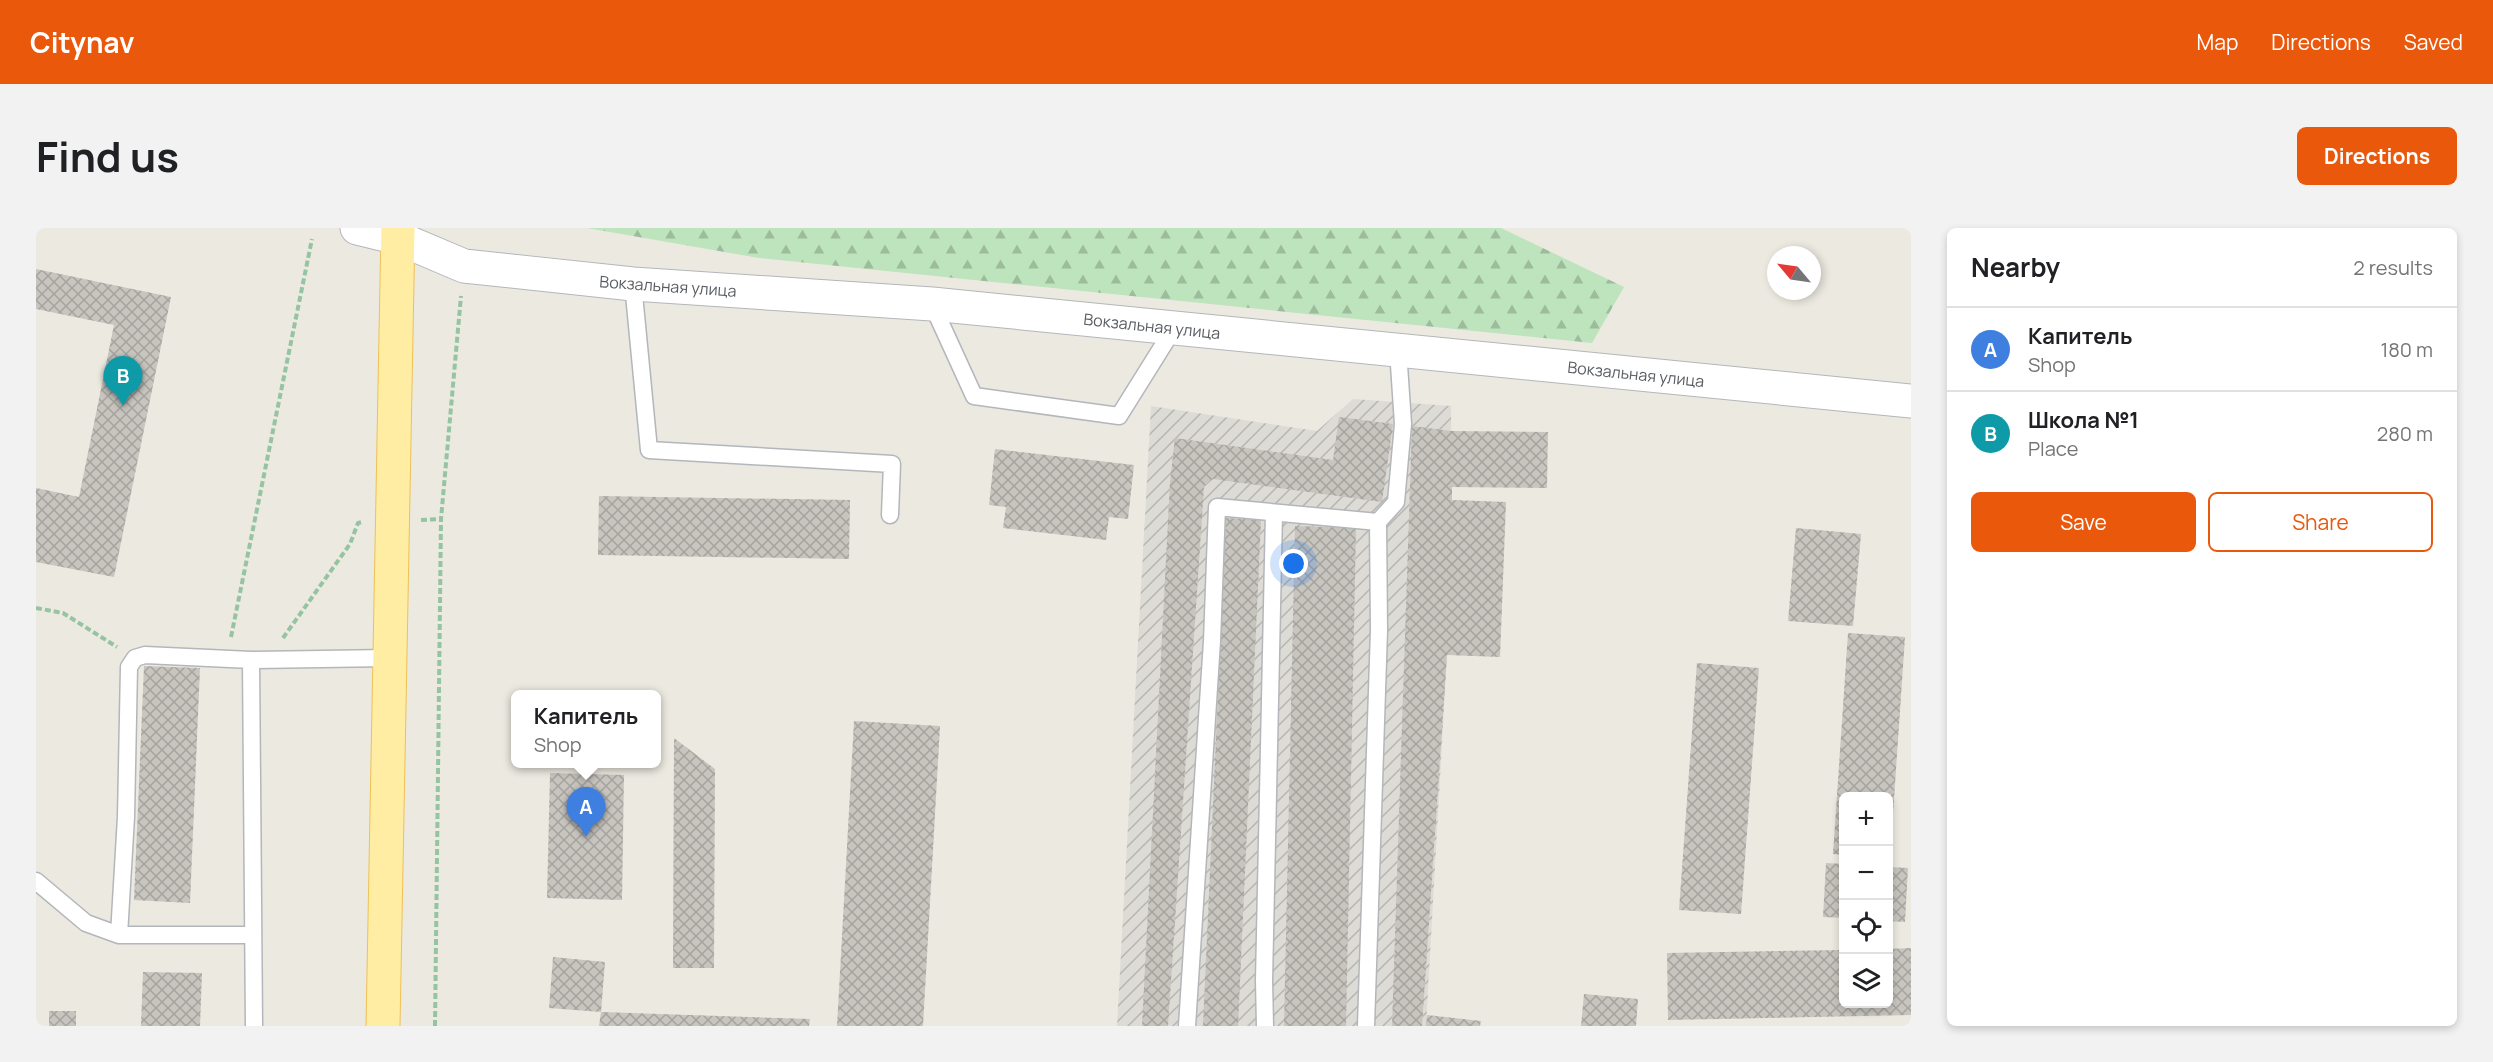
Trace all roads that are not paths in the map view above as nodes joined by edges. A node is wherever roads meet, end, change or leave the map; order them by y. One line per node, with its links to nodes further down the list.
1 (357, 228): 2 (street, Вокзальная улица)
2 (398, 233): 3 (street, Вокзальная улица); 11 (main road)
3 (633, 284): 4 (street, Вокзальная улица); 9 (lane)
4 (932, 304): 5 (street, Вокзальная улица); 5 (lane)
5 (1174, 328): 6 (street, Вокзальная улица)
6 (1398, 350): 7 (street, Вокзальная улица); 10 (lane)
7 (1911, 401)
8 (1274, 513): 10 (lane); 18 (lane); 19 (lane)
9 (890, 515)
10 (1378, 522): 20 (lane)
11 (389, 658): 12 (lane); 17 (main road)
12 (259, 660): 14 (lane); 15 (lane)
13 (36, 881): 14 (lane)
14 (119, 935): 15 (lane)
15 (253, 935): 16 (lane)
16 (254, 1026)
17 (383, 1026)
18 (1187, 1026)
19 (1265, 1026)
20 (1366, 1026)

